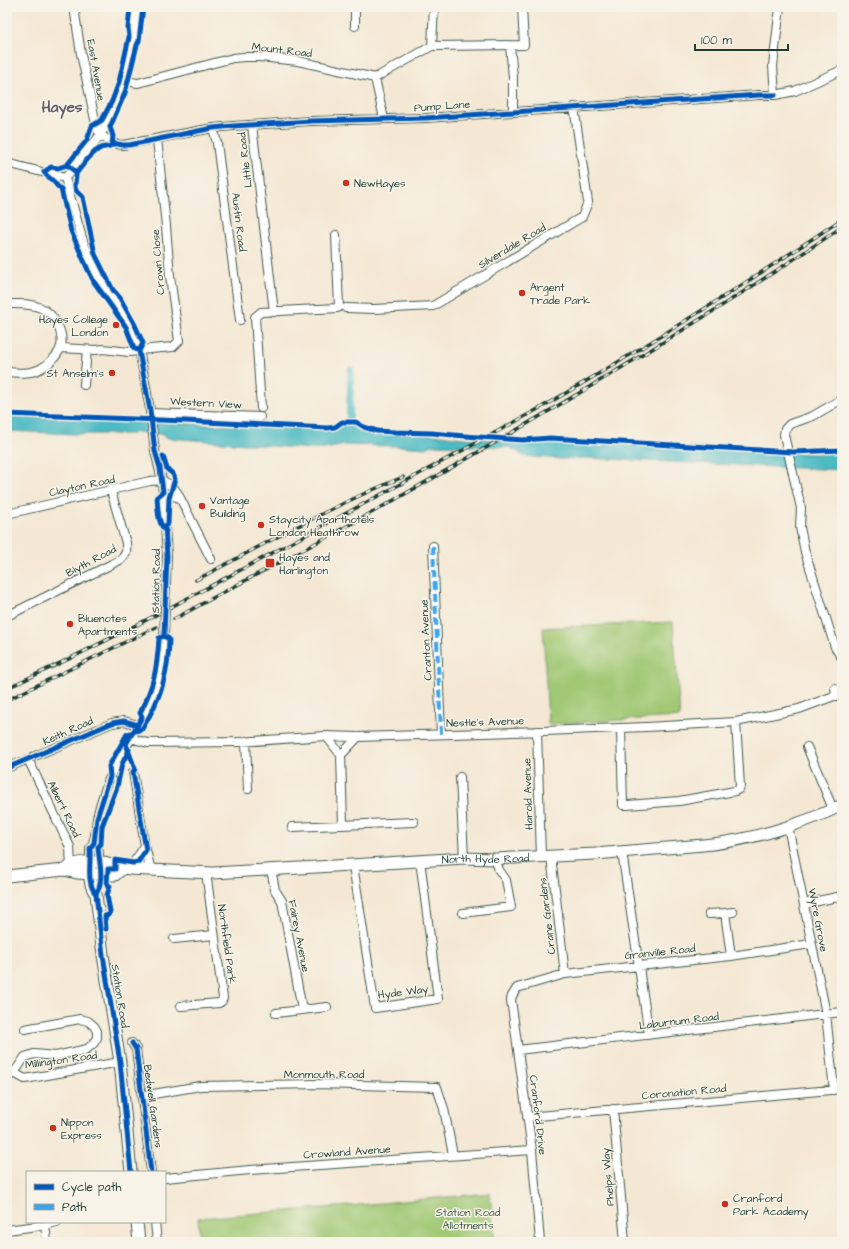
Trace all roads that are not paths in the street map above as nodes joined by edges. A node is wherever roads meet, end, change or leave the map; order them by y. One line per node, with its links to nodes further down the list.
1 (74, 7): 19 (street, East Avenue)
2 (136, 7): 12 (street)
3 (355, 7): 7 (street)
4 (434, 7): 8 (street)
5 (522, 7): 9 (street)
6 (780, 7): 13 (street)
7 (355, 26)
8 (432, 46): 9 (street); 11 (street)
9 (510, 46): 15 (street)
10 (842, 70): 13 (street, Pump Lane)
11 (375, 78): 12 (street, Mount Road); 16 (street)
12 (124, 81): 19 (street)
13 (775, 95): 14 (street, Pump Lane)
14 (574, 107): 15 (street, Pump Lane); 25 (street, Silverdale Road)
15 (513, 111): 16 (street, Pump Lane)
16 (384, 119): 17 (street, Pump Lane)
17 (252, 125): 18 (street, Pump Lane); 26 (street, Little Road)
18 (212, 128): 20 (street, Pump Lane); 27 (street, Austin Road)
19 (100, 135): 20 (street, Pump Lane); 22 (street)
20 (157, 139): 30 (street, Crown Close)
21 (7, 163): 22 (street)
22 (65, 178): 30 (street, Station Road)
23 (336, 235): 26 (street)
24 (7, 304): 28 (street)
25 (346, 308)
26 (274, 312): 34 (street)
27 (240, 320)
28 (61, 348): 29 (street); 31 (street)
29 (87, 350): 30 (street); 32 (street)
30 (139, 350): 35 (street, Station Road)
31 (7, 372)
32 (84, 386)
33 (842, 399): 45 (street)
34 (261, 408)
35 (151, 416): 36 (street, Western View); 37 (street, Station Road)
36 (260, 417)
37 (162, 480): 38 (street, Clayton Road); 39 (street); 40 (street, Station Road)
38 (111, 491): 41 (street, Clayton Road); 44 (street, Blyth Road)
39 (180, 498): 40 (street); 43 (street)
40 (164, 503): 48 (street, Station Road, bridge)
41 (7, 514)
42 (432, 546): 51 (street, Cranton Avenue)
43 (211, 559)
44 (7, 616)
45 (842, 658)
46 (838, 692): 47 (street, Nestle's Avenue)
47 (736, 722): 49 (street, Nestle's Avenue); 49 (street)
48 (138, 725): 54 (street, Station Road); 58 (street, Keith Road)
49 (621, 728): 50 (street, Nestle's Avenue)
50 (537, 731): 51 (street, Nestle's Avenue); 70 (street, Harold Avenue)
51 (441, 734): 53 (street, Nestle's Avenue)
52 (327, 737): 53 (street, Nestle's Avenue); 55 (street, Nestle's Avenue); 57 (street)
53 (358, 737): 57 (street)
54 (130, 738): 55 (street, Nestle's Avenue); 74 (street, Station Road)
55 (246, 741): 62 (street)
56 (807, 747): 63 (street)
57 (341, 755): 65 (street)
58 (28, 759): 59 (street, Keith Road); 76 (street, Albert Road)
59 (7, 768)
60 (133, 772): 68 (street)
61 (460, 777): 71 (street)
62 (248, 789)
63 (838, 807): 66 (main road, North Hyde Road)
64 (414, 822): 65 (street)
65 (343, 825): 67 (street)
66 (788, 826): 69 (main road, North Hyde Road); 86 (street, Wyre Grove)
67 (292, 827)
68 (145, 846): 77 (street); 79 (street)
69 (622, 852): 70 (main road, North Hyde Road); 95 (street)
70 (546, 856): 72 (main road, North Hyde Road); 96 (street, Crane Gardens)
71 (464, 858): 72 (main road, North Hyde Road); 73 (main road, North Hyde Road)
72 (495, 859): 88 (street)
73 (420, 860): 75 (main road, North Hyde Road); 75 (street, Hyde Way)
74 (95, 862): 76 (main road, North Hyde Road); 77 (main road, North Hyde Road); 81 (main road, Station Road); 82 (main road, Station Road)
75 (353, 865): 78 (main road, North Hyde Road)
76 (69, 869): 81 (main road, North Hyde Road); 83 (main road, North Hyde Road)
77 (126, 869): 79 (main road, North Hyde Road); 82 (main road, North Hyde Road)
78 (271, 869): 80 (main road, North Hyde Road); 100 (street, Fairey Avenue)
79 (151, 870): 80 (main road, North Hyde Road)
80 (206, 872): 91 (street, Northfield Park)
81 (90, 874): 82 (main road, North Hyde Road); 84 (main road, Station Road)
82 (101, 874): 84 (main road, Station Road)
83 (7, 876)
84 (96, 894): 108 (main road, Station Road)
85 (842, 896): 86 (street)
86 (804, 904): 93 (street, Wyre Grove)
87 (733, 912): 89 (street)
88 (463, 913)
89 (725, 913): 90 (street); 94 (street)
90 (709, 914)
91 (214, 935): 92 (street); 98 (street, Northfield Park)
92 (174, 939)
93 (811, 944): 94 (street, Granville Road); 103 (street, Wyre Grove)
94 (731, 956): 95 (street, Granville Road)
95 (638, 965): 96 (street, Granville Road); 105 (street)
96 (565, 974): 97 (street, Granville Road)
97 (514, 992): 107 (street, Cranford Drive)
98 (181, 1006)
99 (327, 1007): 100 (street)
100 (302, 1009): 102 (street)
101 (842, 1012): 103 (street, Laburnum Road)
102 (276, 1013)
103 (826, 1014): 105 (street, Laburnum Road); 111 (street, Wyre Grove)
104 (25, 1029): 110 (street)
105 (648, 1035): 107 (street, Laburnum Road)
106 (132, 1043): 109 (street, Bedwell Gardens)
107 (518, 1050): 114 (street, Cranford Drive)
108 (120, 1064): 109 (street, Bedwell Gardens); 110 (street, Millington Road); 117 (main road, Station Road)
109 (138, 1067): 112 (street, Bedwell Gardens)
110 (10, 1075)
111 (838, 1089): 113 (street, Coronation Road)
112 (142, 1096): 116 (street, Monmouth Road); 118 (street, Bedwell Gardens)
113 (613, 1109): 114 (street, Coronation Road); 129 (street, Phelps Way)
114 (527, 1117): 115 (street, Cranford Drive)
115 (532, 1150): 116 (street, Crowland Avenue); 128 (street, Cranford Drive)
116 (453, 1155): 119 (street, Crowland Avenue)
117 (131, 1171)
118 (151, 1171)
119 (166, 1178)
120 (53, 1223): 123 (street)
121 (137, 1223): 126 (main road)
122 (155, 1223): 127 (street)
123 (45, 1225): 124 (street); 125 (street)
124 (7, 1230)
125 (47, 1242)
126 (139, 1242)
127 (157, 1242)
128 (540, 1242)
129 (625, 1242)

